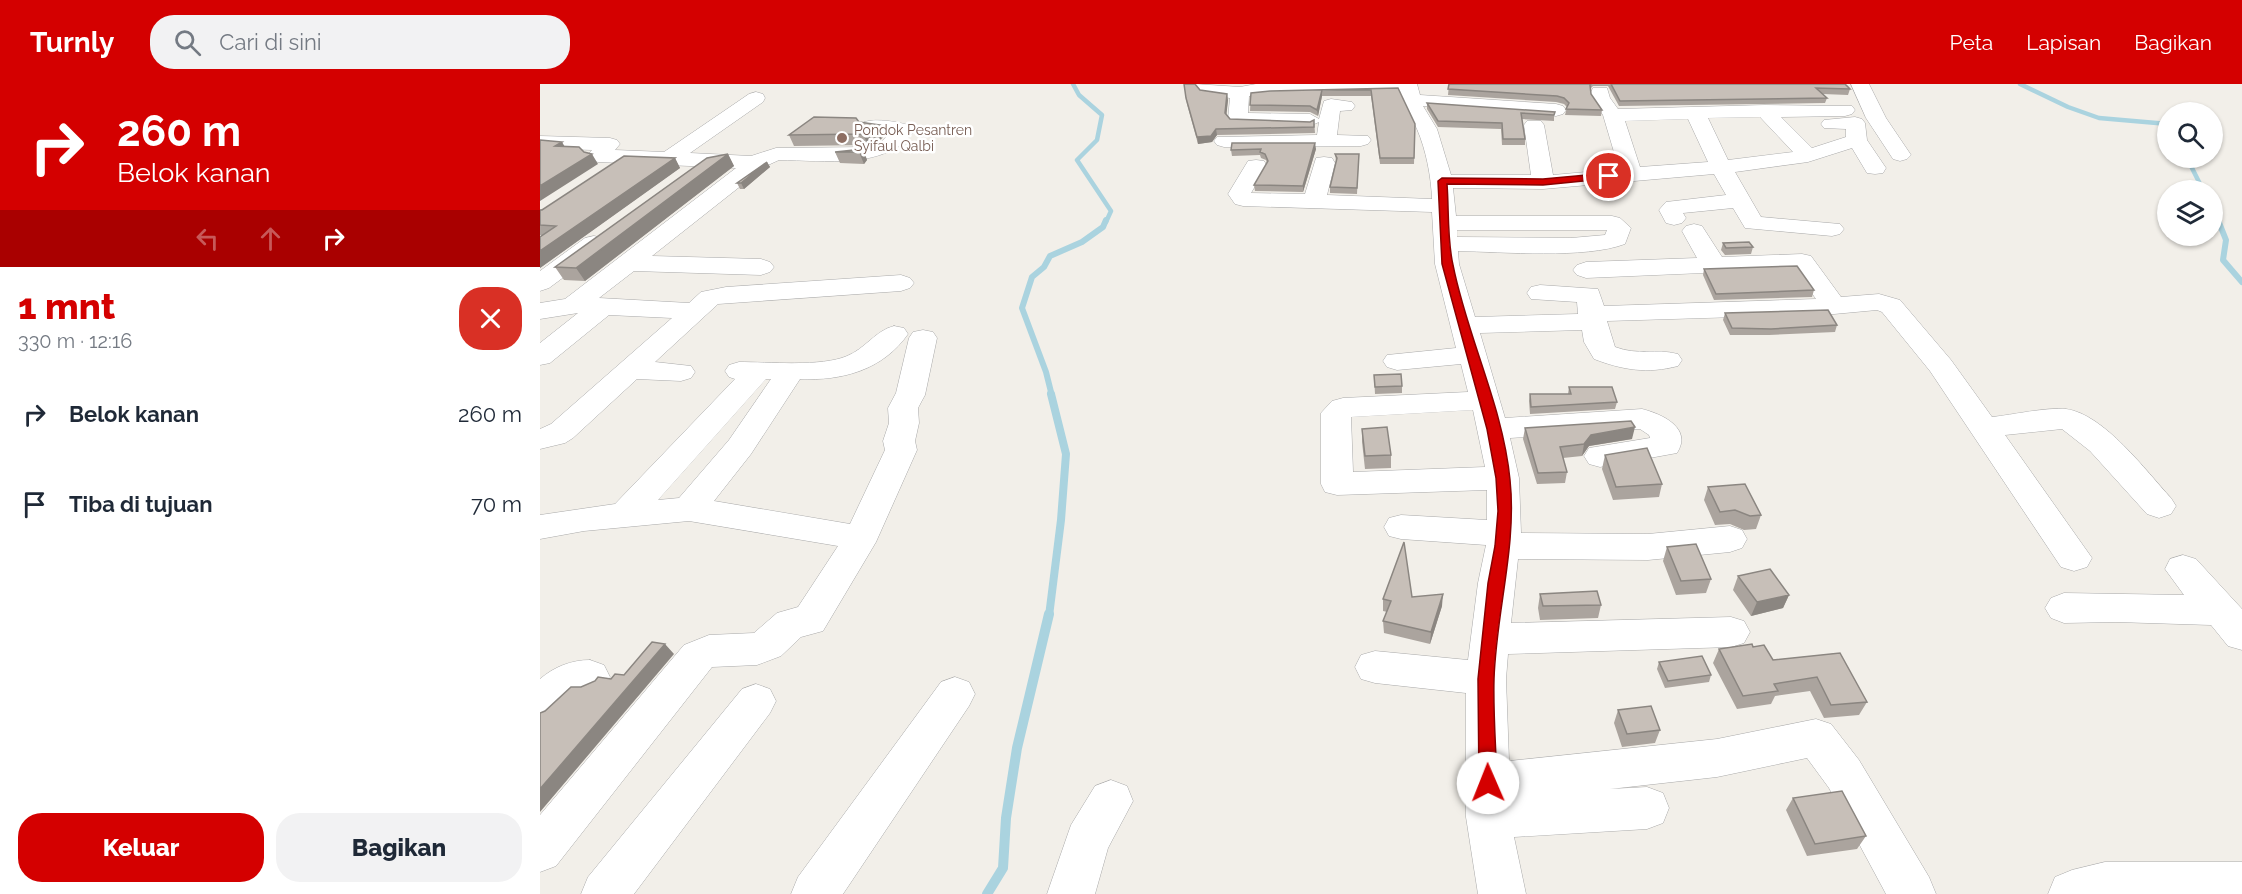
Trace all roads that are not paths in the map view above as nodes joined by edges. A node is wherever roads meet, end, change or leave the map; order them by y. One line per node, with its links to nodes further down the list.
1 (1204, 84): 6 (street)
2 (1860, 84): 22 (street)
3 (1461, 88): 4 (street); 7 (street)
4 (1520, 88)
5 (1600, 92): 13 (street)
6 (1240, 93): 7 (street); 14 (street)
7 (1407, 95): 10 (street); 39 (street)
8 (756, 98): 25 (street)
9 (1366, 106): 20 (street)
10 (1556, 110)
11 (1765, 111): 12 (street); 18 (street); 24 (street)
12 (1696, 114): 13 (street); 30 (street)
13 (1613, 115): 33 (street)
14 (1310, 120)
15 (1534, 125): 35 (street)
16 (871, 126): 32 (street)
17 (1361, 140): 20 (street)
18 (1857, 140): 24 (street); 31 (street)
19 (1224, 141): 20 (street)
20 (1326, 141)
21 (549, 142): 23 (street); 25 (street)
22 (1900, 154)
23 (540, 155)
24 (1808, 156): 30 (street)
25 (670, 158): 32 (street)
26 (619, 162): 34 (street)
27 (1324, 163): 37 (street)
28 (704, 164): 36 (street)
29 (1256, 166): 37 (street)
30 (1721, 167): 33 (street); 38 (street)
31 (1875, 168)
32 (756, 171): 42 (street)
33 (1631, 174): 35 (street)
34 (599, 175)
35 (1543, 182): 39 (street)
36 (675, 185)
37 (1315, 200): 39 (street)
38 (1740, 201): 40 (street); 43 (street)
39 (1444, 214): 39 (street); 52 (street)
40 (1832, 229)
41 (608, 234): 48 (street)
42 (629, 263): 44 (street); 48 (street)
43 (1715, 266): 46 (street); 50 (street)
44 (761, 267)
45 (901, 283): 51 (street)
46 (1587, 290): 47 (street); 50 (street); 52 (street); 54 (street)
47 (1540, 293)
48 (550, 300): 49 (street)
49 (603, 306): 51 (street); 53 (street)
50 (1834, 306): 60 (street)
51 (695, 310): 56 (street)
52 (1467, 340): 55 (street); 59 (street)
53 (540, 357)
54 (1668, 360)
55 (1397, 361)
56 (630, 370): 58 (street); 61 (street)
57 (792, 370): 65 (street); 66 (street); 87 (street)
58 (681, 372)
59 (1488, 414): 62 (street); 63 (street); 63 (street)
60 (1982, 428): 64 (street); 72 (street)
61 (540, 439)
62 (1600, 456)
63 (1503, 478): 71 (street)
64 (2159, 506)
65 (689, 509): 66 (street); 69 (street)
66 (626, 515): 67 (street)
67 (540, 527)
68 (1401, 527): 71 (street)
69 (846, 535)
70 (1730, 539): 71 (street)
71 (1503, 540): 77 (street)
72 (2074, 558)
73 (2183, 569): 75 (street)
74 (2064, 608): 75 (street)
75 (2231, 623)
76 (1731, 632): 77 (street)
77 (1489, 639): 80 (street)
78 (1375, 667): 80 (street)
79 (590, 677): 83 (street)
80 (1486, 679): 84 (street)
81 (955, 694): 90 (street)
82 (756, 701): 89 (street)
83 (540, 707)
84 (1488, 800): 86 (street); 92 (street); 93 (street)
85 (1111, 801): 91 (street)
86 (1647, 808)
87 (540, 850)
88 (2242, 885): 94 (street)
89 (605, 894)
90 (814, 894)
91 (1071, 894)
92 (1502, 894)
93 (1912, 894)
94 (2072, 894)

